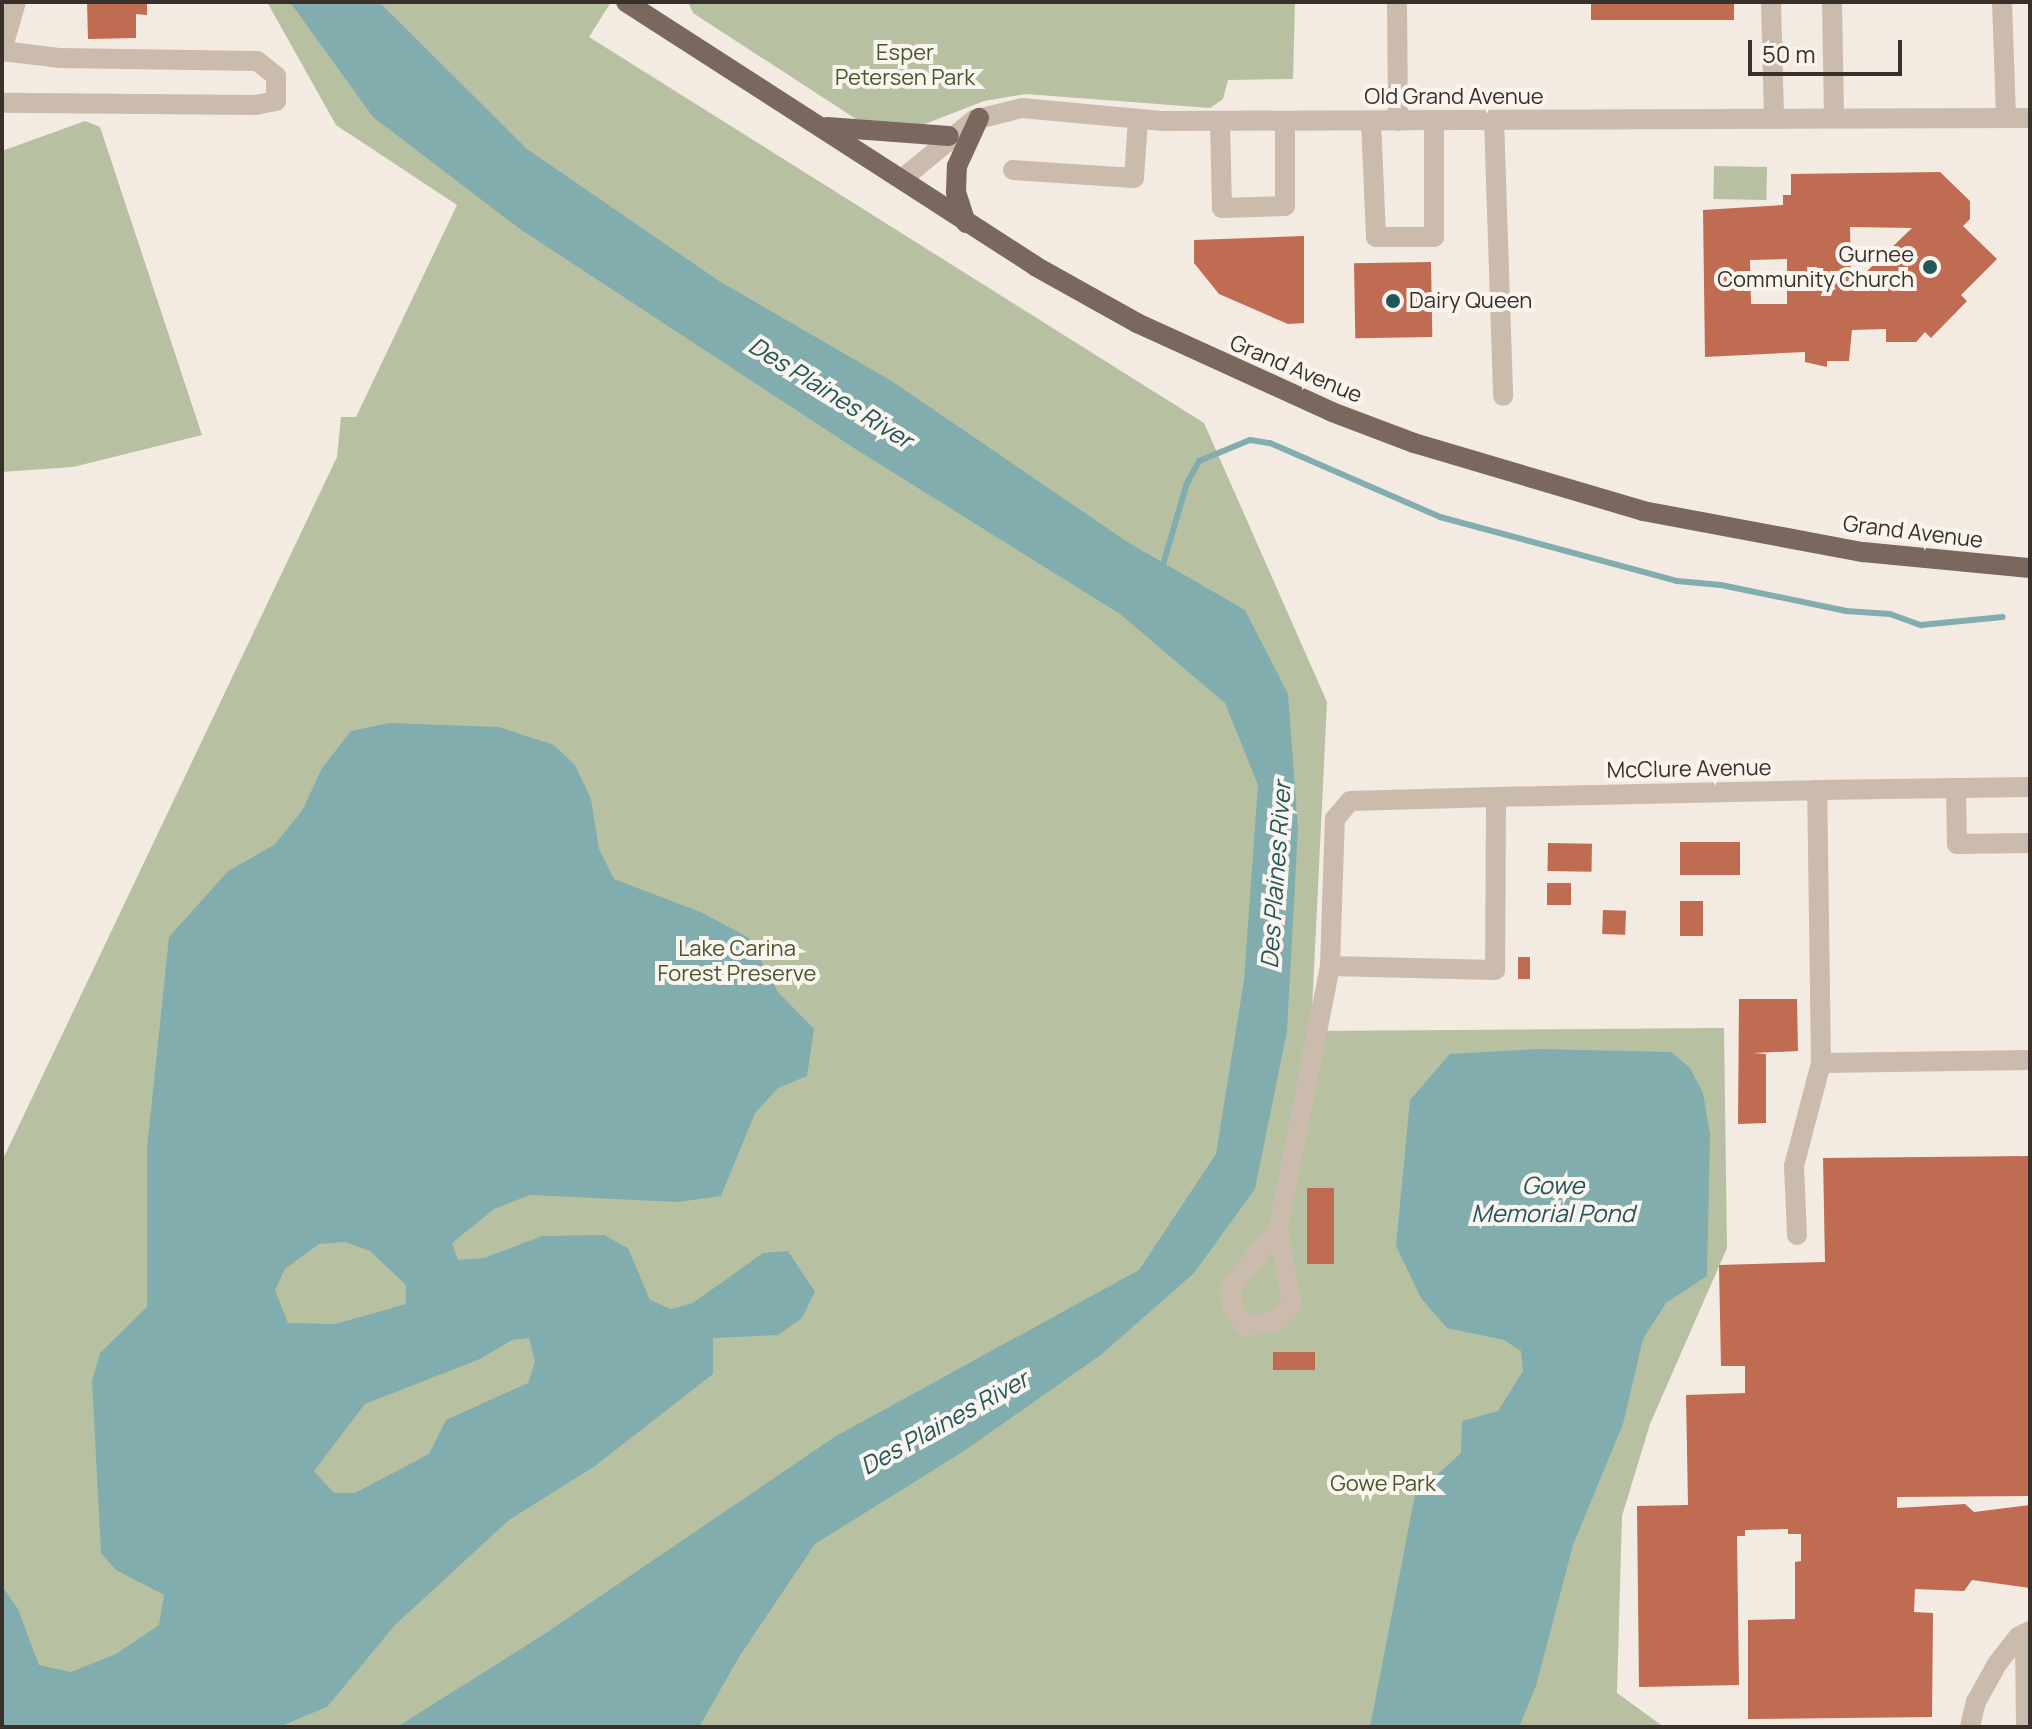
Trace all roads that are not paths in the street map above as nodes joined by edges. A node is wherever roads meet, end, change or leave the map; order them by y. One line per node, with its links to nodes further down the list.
1 (16, 2): 7 (street)
2 (1397, 2): 20 (street)
3 (1771, 2): 12 (street)
4 (1832, 2): 9 (street)
5 (2002, 2): 10 (street)
6 (637, 5): 21 (main road, Grand Avenue)
7 (2, 51): 8 (street)
8 (2, 103)
9 (1834, 117): 10 (street, Old Grand Avenue); 12 (street, Old Grand Avenue)
10 (2006, 117): 13 (street, Old Grand Avenue)
11 (979, 118): 14 (street, Old Grand Avenue); 22 (street, Old Grand Avenue); 25 (main road)
12 (1774, 118): 16 (street, Old Grand Avenue)
13 (2030, 118)
14 (1138, 119): 17 (street, Old Grand Avenue); 23 (street)
15 (1434, 120): 16 (street, Old Grand Avenue); 19 (street); 20 (street, Old Grand Avenue)
16 (1494, 120): 26 (street)
17 (1220, 121): 18 (street, Old Grand Avenue); 18 (street)
18 (1285, 121): 19 (street, Old Grand Avenue)
19 (1371, 121): 20 (street, Old Grand Avenue)
20 (1398, 121)
21 (819, 126): 22 (main road); 24 (main road, Grand Avenue)
22 (949, 136): 24 (street, Old Grand Avenue)
23 (1013, 170)
24 (902, 179): 25 (main road, Grand Avenue)
25 (966, 223): 27 (main road, Grand Avenue)
26 (1503, 396)
27 (2030, 568)
28 (2030, 787): 29 (street, McClure Avenue)
29 (1956, 788): 30 (street, McClure Avenue); 32 (street)
30 (1817, 790): 31 (street, McClure Avenue); 35 (street)
31 (1496, 797): 33 (street, McClure Avenue); 33 (street)
32 (2030, 843)
33 (1330, 966): 36 (street)
34 (2030, 1060): 35 (street)
35 (1821, 1063): 37 (street)
36 (1278, 1229)
37 (1797, 1235)
38 (2027, 1633): 39 (street); 40 (street)
39 (1970, 1727)
40 (2026, 1727)

